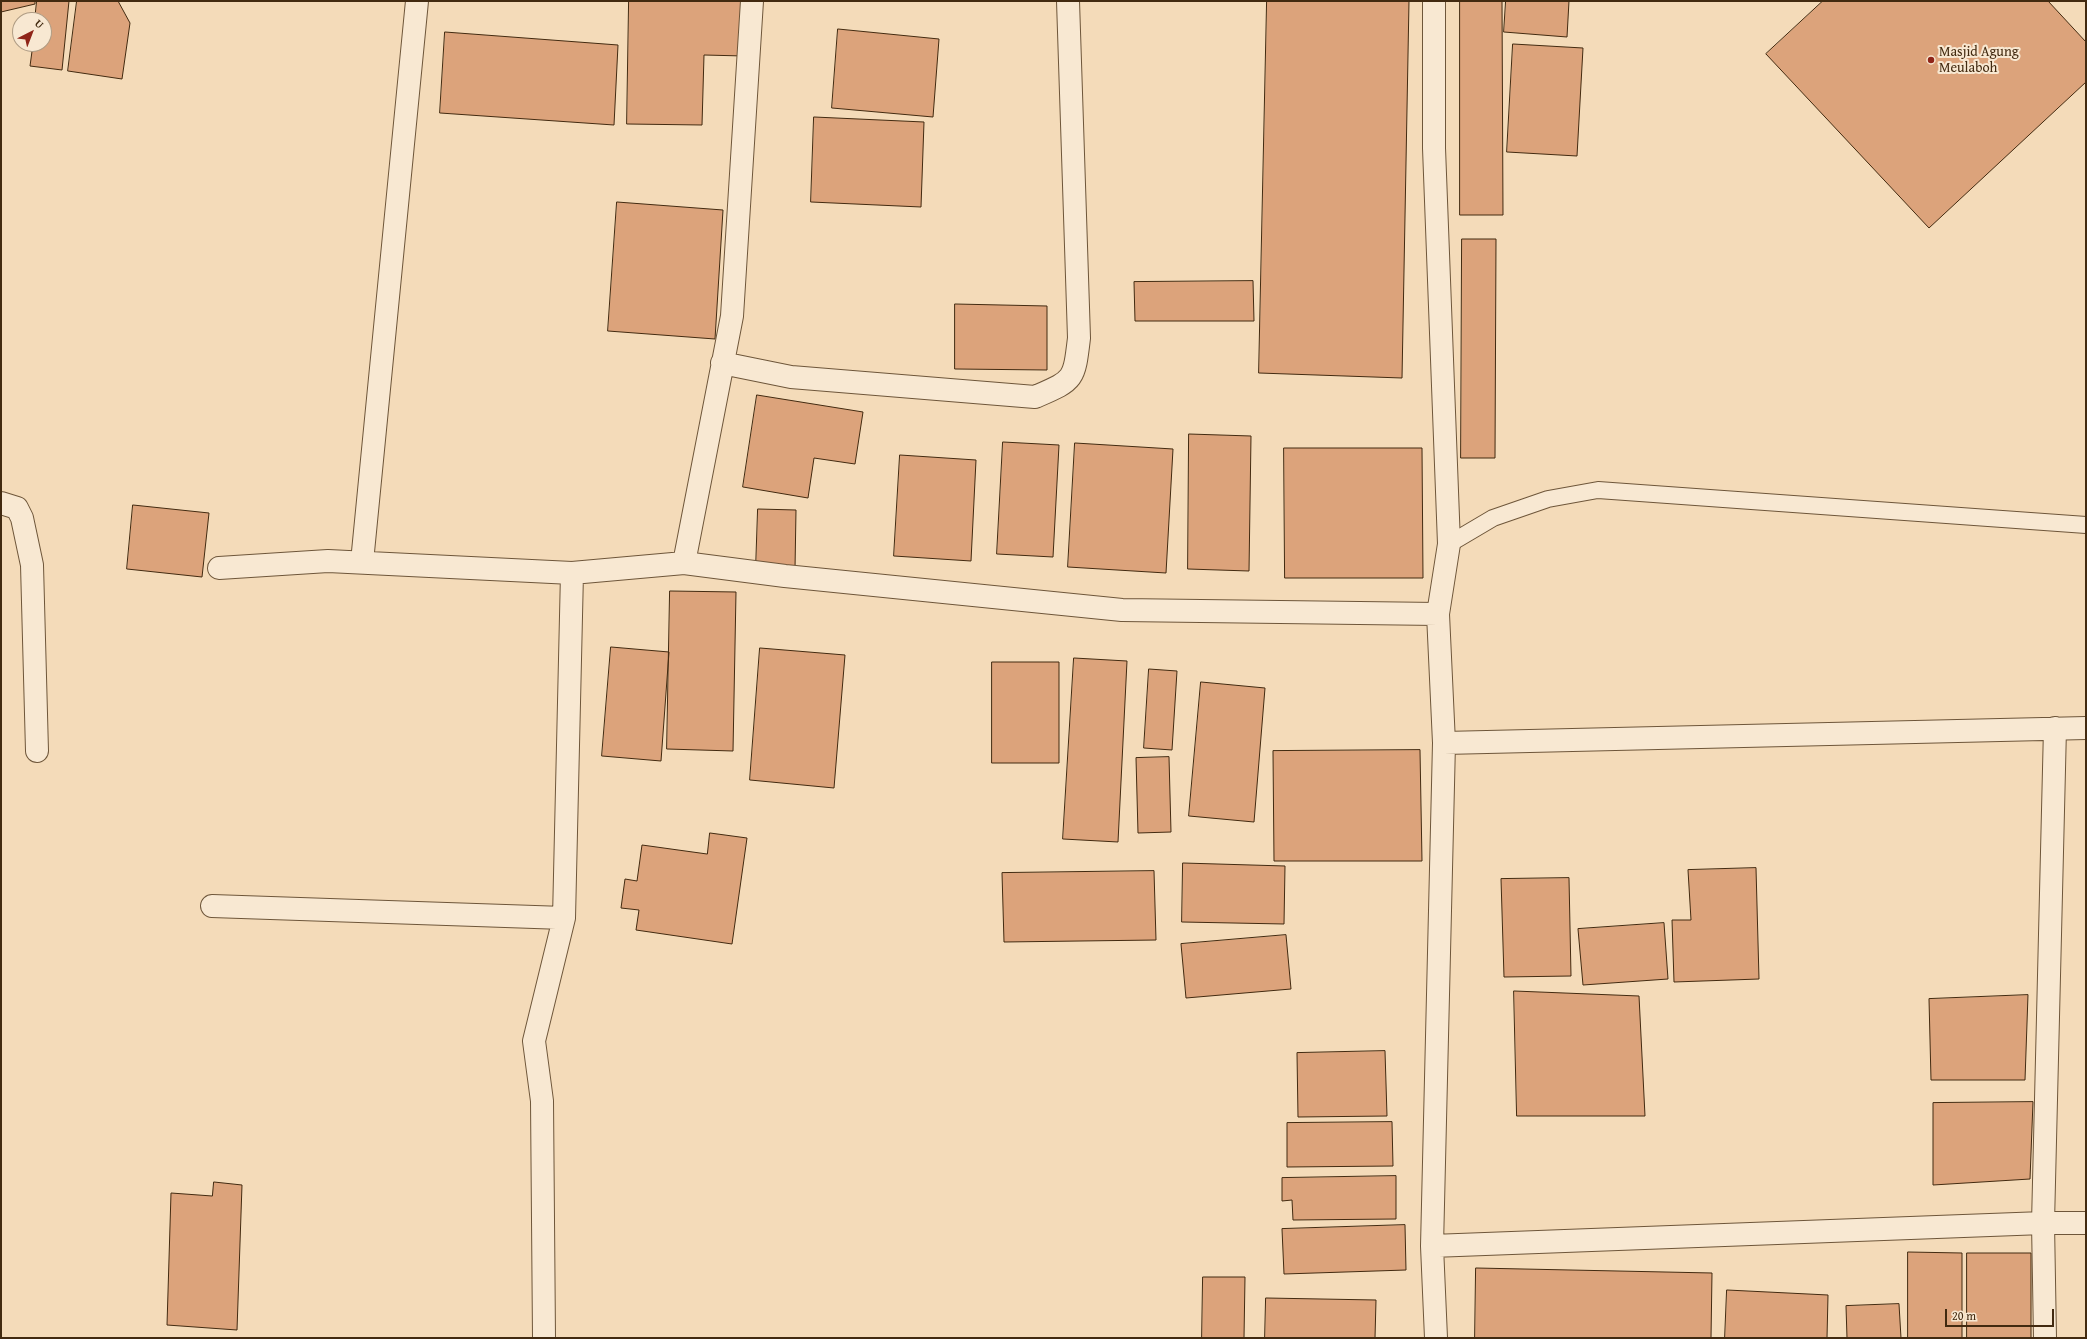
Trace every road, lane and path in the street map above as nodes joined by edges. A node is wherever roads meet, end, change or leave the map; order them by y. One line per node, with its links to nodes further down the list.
1 (417, 1): 9 (street)
2 (752, 1): 5 (street)
3 (1068, 1): 5 (street)
4 (1434, 1): 8 (street)
5 (722, 363): 10 (street)
6 (1, 503): 17 (street)
7 (2086, 525): 8 (lane)
8 (1449, 544): 13 (street)
9 (362, 562): 11 (street); 12 (street)
10 (684, 564): 12 (street); 13 (street)
11 (219, 568)
12 (572, 573): 19 (street)
13 (1438, 614): 16 (street)
14 (2055, 728): 15 (street); 16 (street); 20 (street)
15 (2086, 728)
16 (1444, 742): 22 (street)
17 (37, 751)
18 (212, 906): 19 (street)
19 (564, 918): 23 (street)
20 (2043, 1223): 21 (street); 22 (street); 25 (street)
21 (2086, 1223)
22 (1432, 1246): 24 (street)
23 (544, 1338)
24 (1436, 1338)
25 (2045, 1338)

